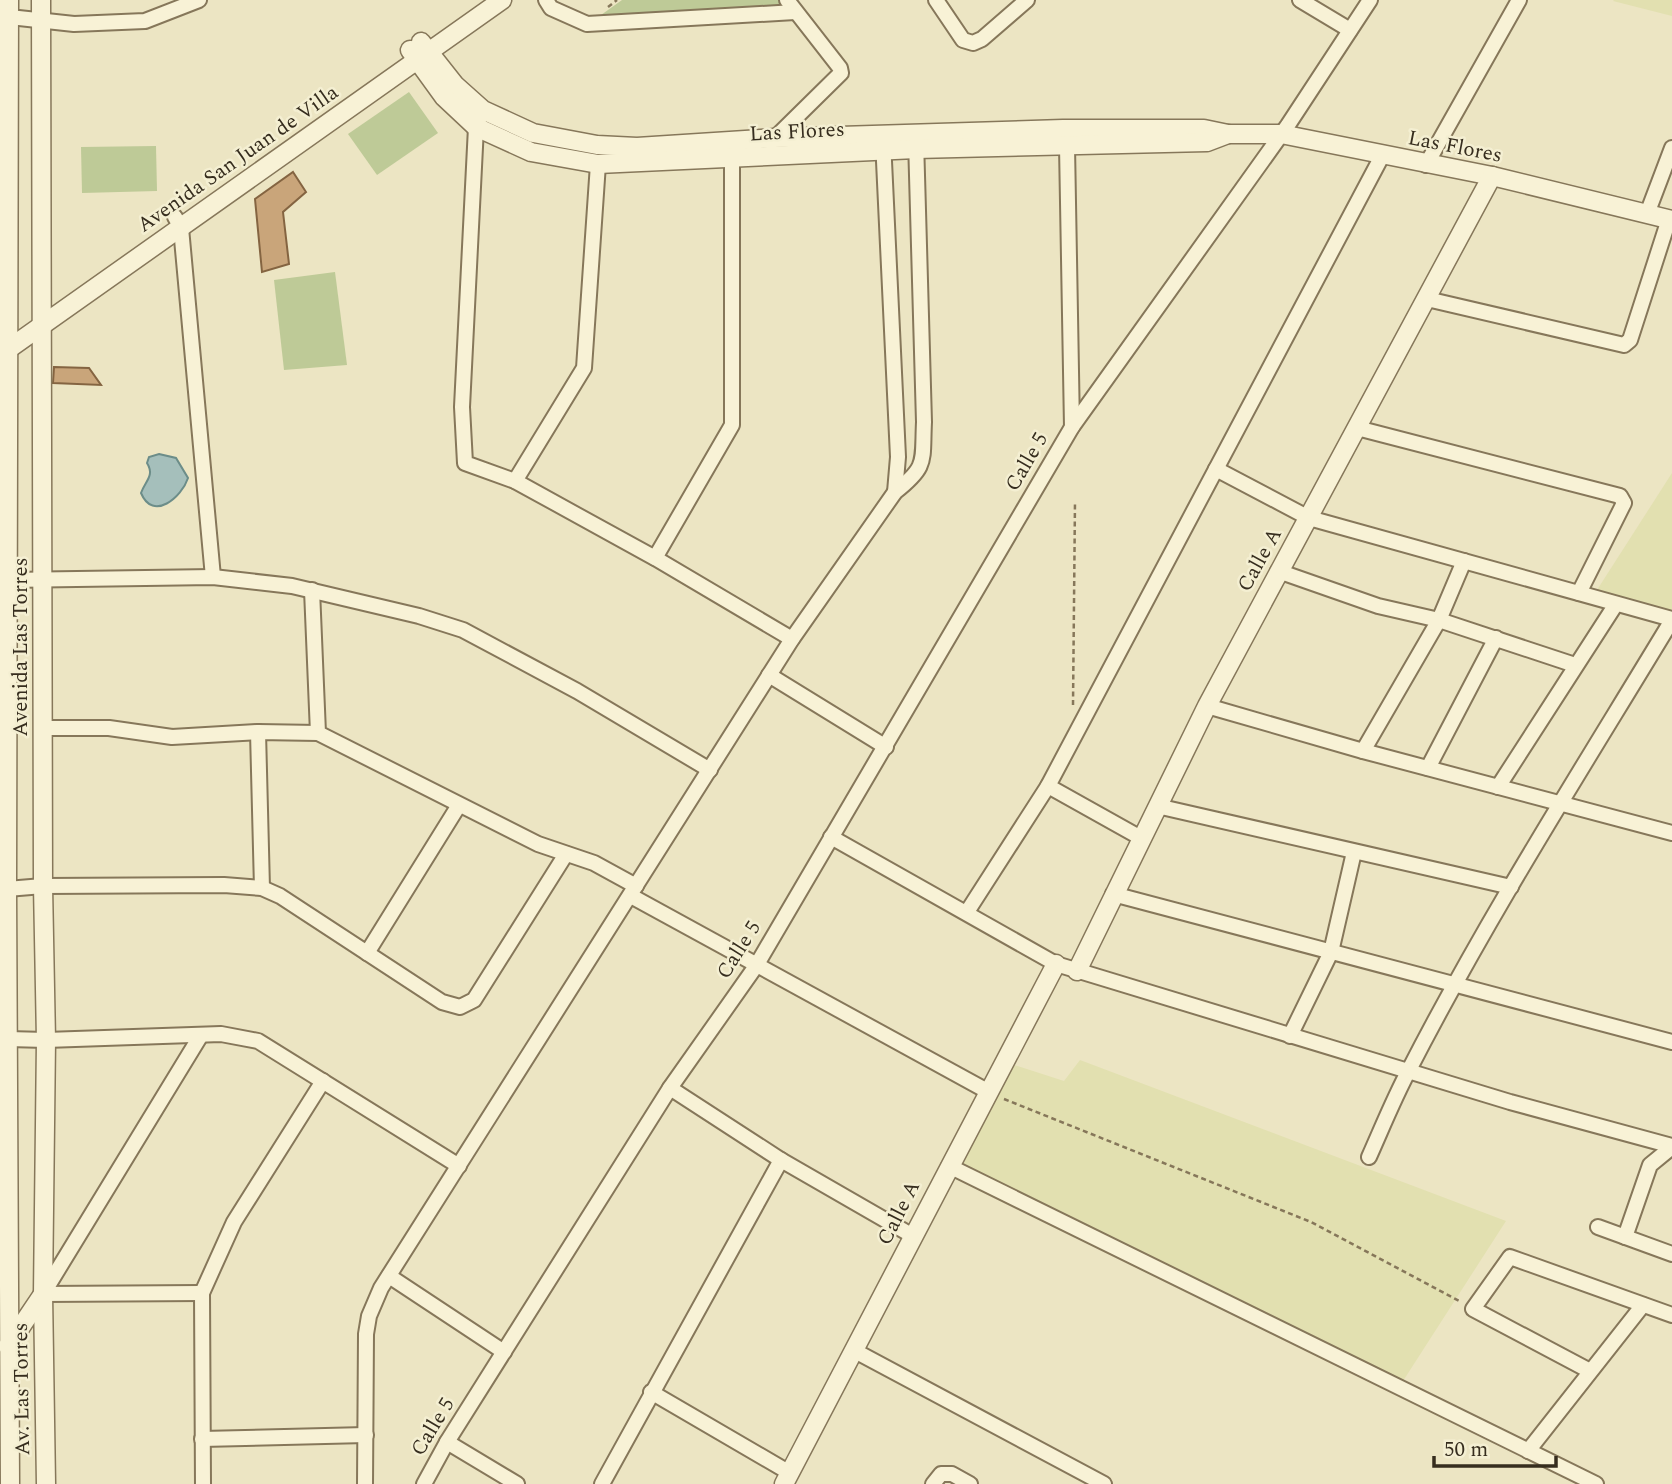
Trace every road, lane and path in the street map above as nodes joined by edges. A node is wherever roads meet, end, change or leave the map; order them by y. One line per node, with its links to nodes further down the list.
1 (41, 0): 13 (street, Avenida Las Torres)
2 (200, 0): 13 (street)
3 (482, 0): 15 (street, Avenida San Juan de Villa)
4 (502, 0): 15 (street, Avenida San Juan de Villa)
5 (546, 0): 11 (street)
6 (936, 0): 7 (street)
7 (1027, 0)
8 (1300, 0): 14 (street)
9 (1370, 0): 14 (street, Calle 5)
10 (1519, 0): 27 (street)
11 (791, 6): 19 (street)
12 (6, 10): 13 (street); 34 (street, Avenida Las Torres)
13 (41, 20): 33 (street, Avenida Las Torres)
14 (1350, 30): 18 (street, Calle 5)
15 (419, 51): 16 (street, Las Flores); 31 (street, Avenida San Juan de Villa)
16 (479, 118): 24 (street, Las Flores); 26 (street, Las Flores); 38 (street)
17 (1228, 134): 18 (street, Las Flores); 20 (street, Las Flores); 22 (street, Las Flores)
18 (1281, 134): 25 (street, Las Flores); 35 (street, Calle 5)
19 (775, 138): 21 (street, Las Flores); 24 (street, Las Flores)
20 (916, 141): 21 (street, Las Flores); 22 (street, Las Flores); 39 (street)
21 (883, 143): 24 (street, Las Flores); 39 (street)
22 (1067, 146): 35 (street)
23 (1672, 148): 29 (street)
24 (732, 150): 26 (street, Las Flores); 42 (street)
25 (1382, 156): 27 (street, Las Flores); 37 (street)
26 (598, 164): 38 (street)
27 (1426, 165): 28 (street, Las Flores)
28 (1492, 176): 29 (street, Las Flores); 32 (street, Calle A)
29 (1647, 214): 30 (street, Las Flores)
30 (1670, 220): 32 (street)
31 (178, 223): 33 (street, Avenida San Juan de Villa); 45 (street)
32 (1427, 299): 36 (street, Calle A)
33 (42, 318): 34 (street, Avenida San Juan de Villa); 46 (street, Avenida Las Torres)
34 (4, 345): 47 (street, Avenida Las Torres)
35 (1072, 427): 62 (street, Calle 5)
36 (1357, 428): 41 (street, Calle A); 49 (street)
37 (1216, 469): 41 (street); 61 (street)
38 (515, 481): 42 (street)
39 (895, 492): 54 (street)
40 (1075, 501): 61 (path)
41 (1309, 518): 43 (street); 44 (street, Calle A)
42 (655, 558): 54 (street)
43 (1465, 561): 49 (street); 51 (street)
44 (1278, 571): 51 (street); 57 (street, Calle A)
45 (213, 577): 46 (street); 48 (street)
46 (44, 578): 47 (street); 58 (street, Avenida Las Torres)
47 (9, 580): 79 (street, Avenida Las Torres)
48 (312, 590): 60 (street); 65 (street)
49 (1579, 593): 50 (street)
50 (1616, 604): 52 (street); 55 (street)
51 (1439, 620): 53 (street); 63 (street)
52 (1672, 620): 69 (street)
53 (1496, 638): 55 (street); 64 (street)
54 (792, 639): 56 (street)
55 (1575, 664): 67 (street)
56 (769, 675): 62 (street); 65 (street)
57 (1207, 706): 63 (street); 70 (street, Calle A)
58 (43, 728): 59 (street); 76 (street, Avenida Las Torres)
59 (258, 732): 60 (street); 78 (street)
60 (318, 733): 68 (street)
61 (1073, 740): 66 (street)
62 (886, 747): 72 (street, Calle 5)
63 (1363, 751): 64 (street)
64 (1428, 768): 67 (street)
65 (710, 770): 80 (street)
66 (1048, 786): 73 (street); 82 (street)
67 (1498, 787): 69 (street)
68 (459, 805): 75 (street); 83 (street)
69 (1561, 805): 71 (street); 77 (street)
70 (1157, 806): 73 (street, Calle A); 74 (street)
71 (1672, 833)
72 (831, 837): 82 (street); 86 (street, Calle 5)
73 (1141, 838): 81 (street, Calle A)
74 (1354, 852): 77 (street); 84 (street)
75 (566, 854): 80 (street); 83 (street)
76 (43, 886): 78 (street); 79 (street); 92 (street, Avenida Las Torres)
77 (1511, 887): 88 (street)
78 (262, 888): 83 (street)
79 (4, 890): 91 (street, Avenida Las Torres)
80 (634, 891): 86 (street); 102 (street)
81 (1113, 894): 84 (street); 87 (street, Calle A)
82 (967, 912): 85 (street)
83 (367, 953)
84 (1331, 953): 88 (street); 90 (street)
85 (1056, 964): 87 (street); 97 (street, Calle A)
86 (756, 966): 96 (street, Calle 5); 97 (street)
87 (1077, 971): 90 (street)
88 (1455, 986): 93 (street); 94 (street)
89 (201, 1035): 92 (street); 95 (street); 110 (street)
90 (1290, 1036): 94 (street)
91 (8, 1039): 92 (street); 99 (street, Avenida Las Torres)
92 (46, 1040): 110 (street, Avenida Las Torres)
93 (1672, 1042)
94 (1408, 1071): 98 (street); 100 (street)
95 (323, 1081): 102 (street); 109 (street)
96 (670, 1088): 101 (street); 116 (street, Calle 5)
97 (989, 1092): 103 (street, Calle A); 112 (path)
98 (1672, 1146): 106 (street)
99 (4, 1149): 114 (street, Av. Las Torres)
100 (1369, 1157)
101 (781, 1160): 105 (street); 119 (street)
102 (459, 1166): 108 (street)
103 (948, 1166): 105 (street, Calle A); 123 (street)
104 (1598, 1227): 106 (street)
105 (913, 1236): 115 (street, Calle A)
106 (1625, 1237): 107 (street)
107 (1672, 1254)
108 (389, 1276): 116 (street); 120 (street)
109 (202, 1293): 110 (street); 121 (street)
110 (43, 1294): 114 (street); 126 (street, Av. Las Torres)
111 (1643, 1305): 112 (street); 113 (street); 118 (street)
112 (1473, 1309): 118 (street)
113 (1672, 1315)
114 (8, 1347): 117 (street); 125 (street, Av. Las Torres)
115 (855, 1351): 124 (street, Calle A); 134 (street)
116 (504, 1352): 122 (street, Calle 5)
117 (0, 1367)
118 (1590, 1371): 123 (street)
119 (651, 1392): 124 (street); 131 (street)
120 (366, 1435): 121 (street); 128 (street)
121 (202, 1439): 127 (street)
122 (447, 1442): 129 (street, Calle 5); 130 (street)
123 (1528, 1451): 135 (street)
124 (787, 1478)
125 (10, 1484)
126 (46, 1484)
127 (203, 1484)
128 (365, 1484)
129 (424, 1484)
130 (517, 1484)
131 (602, 1484)
132 (933, 1484): 133 (street)
133 (970, 1484)
134 (1104, 1484)
135 (1596, 1484)

